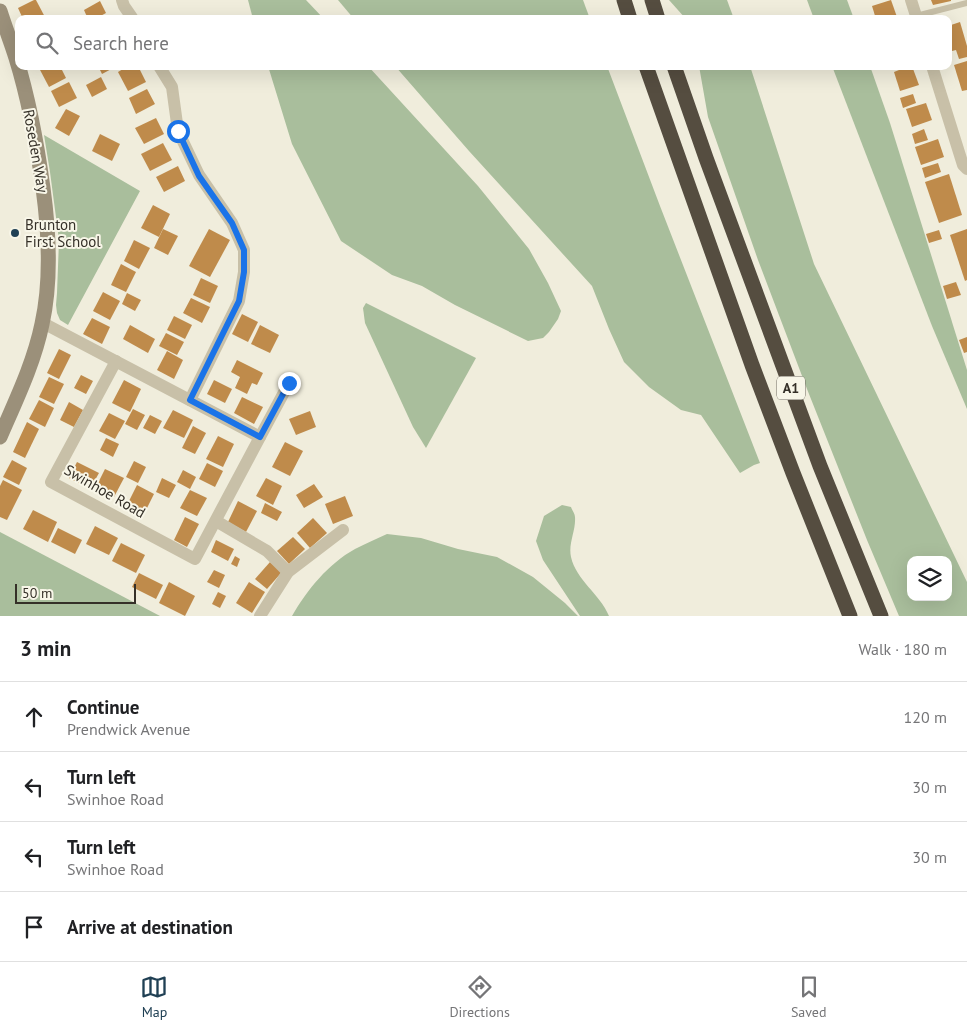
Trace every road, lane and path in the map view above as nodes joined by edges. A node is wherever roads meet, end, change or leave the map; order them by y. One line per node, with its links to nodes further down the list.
1 (122, 0): 7 (street)
2 (624, 0): 8 (highway)
3 (652, 0): 9 (highway)
4 (912, 0): 10 (street)
5 (967, 3): 11 (lane)
6 (0, 11): 12 (street, Roseden Way)
7 (130, 15)
8 (629, 15)
9 (657, 15)
10 (916, 15)
11 (924, 15)
12 (15, 55)
13 (19, 70): 19 (street, Roseden Way)
14 (161, 70): 22 (street)
15 (647, 70): 29 (highway, A1)
16 (675, 70): 30 (highway, A1)
17 (933, 70): 18 (street)
18 (967, 169)
19 (43, 323): 20 (street); 23 (street, Roseden Way)
20 (116, 361): 22 (street); 25 (street, Swinhoe Road)
21 (289, 383): 24 (street, Swinhoe Road)
22 (190, 400): 24 (street)
23 (0, 437)
24 (260, 437): 25 (street, Swinhoe Road)
25 (216, 521): 27 (street)
26 (343, 530): 27 (street)
27 (288, 572): 28 (street)
28 (260, 616)
29 (850, 616)
30 (881, 616)

